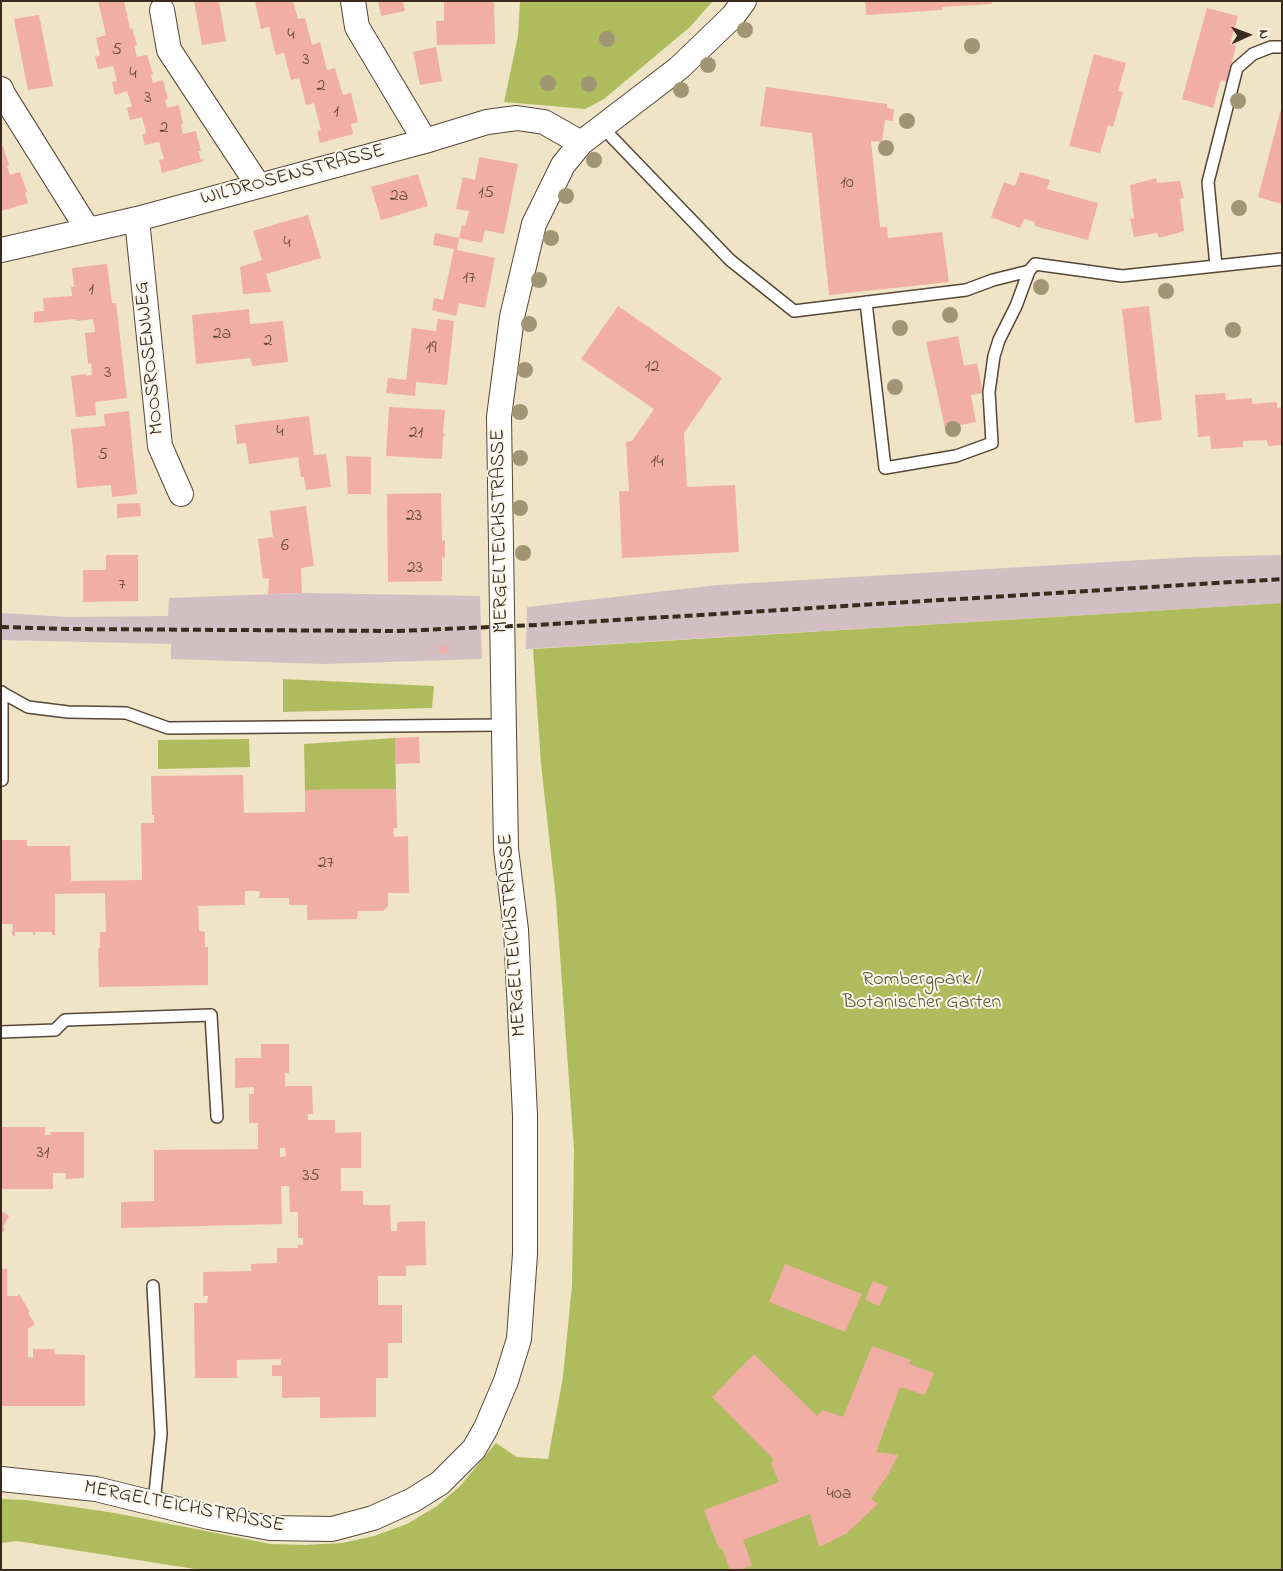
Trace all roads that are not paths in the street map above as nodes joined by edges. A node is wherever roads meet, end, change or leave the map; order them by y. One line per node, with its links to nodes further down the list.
1 (353, 1): 7 (street)
2 (744, 1): 6 (street, MERGELTEICHSTRASSE)
3 (162, 10): 9 (street)
4 (1282, 47): 14 (lane)
5 (1, 89): 11 (street)
6 (602, 127): 8 (street, MERGELTEICHSTRASSE); 16 (lane)
7 (425, 141): 8 (street, WILDROSENSTRASSE); 9 (street, WILDROSENSTRASSE)
8 (581, 142): 19 (street, MERGELTEICHSTRASSE)
9 (258, 185): 10 (street, WILDROSENSTRASSE)
10 (137, 218): 11 (street, WILDROSENSTRASSE); 17 (street, MOOSROSENWEG)
11 (88, 230): 12 (street, WILDROSENSTRASSE)
12 (1, 250)
13 (1282, 259): 14 (lane)
14 (1216, 266): 15 (lane)
15 (1029, 271): 16 (lane); 16 (lane)
16 (866, 302)
17 (181, 494)
18 (1, 692): 19 (lane); 20 (lane)
19 (503, 725): 25 (street, MERGELTEICHSTRASSE)
20 (2, 780)
21 (1, 1032): 22 (lane)
22 (217, 1117)
23 (153, 1286): 25 (lane)
24 (1, 1479): 25 (street, MERGELTEICHSTRASSE)
25 (154, 1503)

